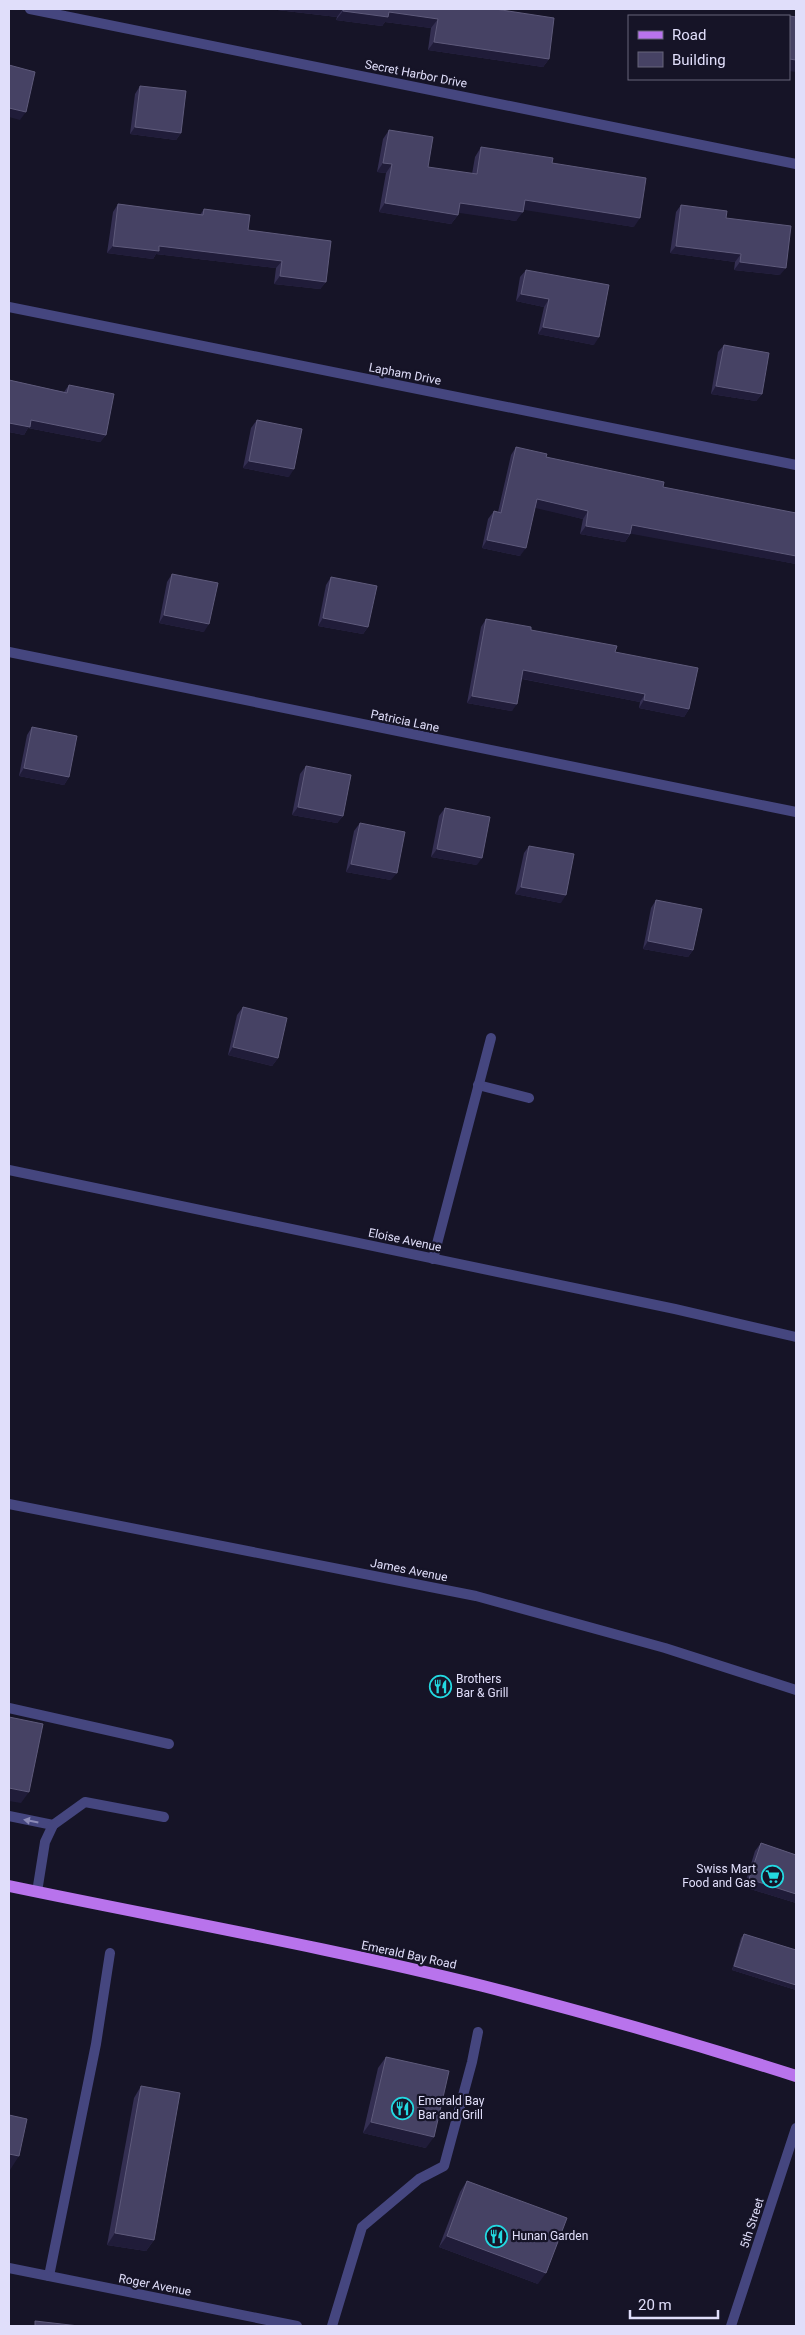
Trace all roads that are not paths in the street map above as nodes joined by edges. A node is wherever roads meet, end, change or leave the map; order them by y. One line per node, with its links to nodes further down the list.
1 (30, 9): 2 (street, Secret Harbor Drive)
2 (796, 164)
3 (9, 307): 4 (street, Lapham Drive)
4 (796, 465)
5 (9, 652): 6 (street, Patricia Lane)
6 (796, 812)
7 (491, 1038): 8 (street)
8 (478, 1085): 9 (street); 11 (street)
9 (529, 1098)
10 (9, 1170): 11 (street, Eloise Avenue)
11 (433, 1259): 12 (street, Eloise Avenue)
12 (796, 1337)
13 (9, 1504): 14 (street, James Avenue)
14 (796, 1690)
15 (9, 1708): 16 (street)
16 (169, 1744)
17 (9, 1816): 19 (street, one-way to 17)
18 (164, 1817): 19 (street)
19 (53, 1826): 21 (street)
20 (9, 1886): 21 (main road, Emerald Bay Road)
21 (37, 1892): 24 (main road, Emerald Bay Road)
22 (110, 1954): 27 (street)
23 (478, 2032): 29 (street)
24 (796, 2076)
25 (796, 2128): 30 (street, 5th Street)
26 (9, 2268): 27 (street, Roger Avenue)
27 (49, 2276): 28 (street, Roger Avenue)
28 (297, 2326)
29 (332, 2326)
30 (731, 2326)

